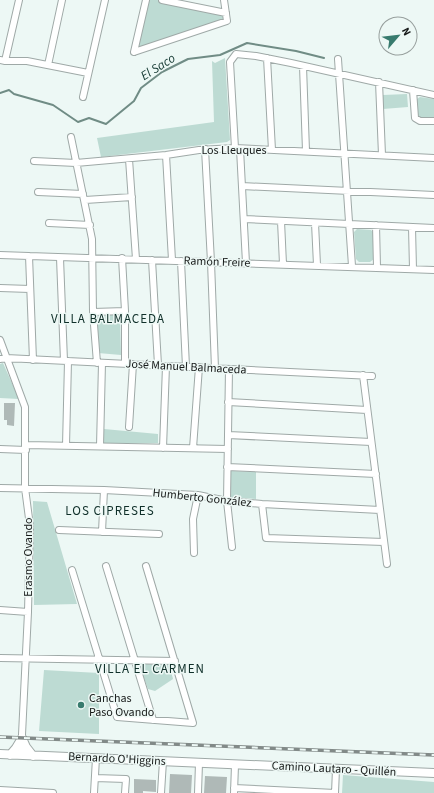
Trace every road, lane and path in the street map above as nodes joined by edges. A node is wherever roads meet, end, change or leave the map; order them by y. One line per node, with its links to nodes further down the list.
1 (19, 0): 10 (street)
2 (62, 0): 11 (street)
3 (105, 0): 13 (street)
4 (146, 0): 7 (street)
5 (162, 0): 7 (street)
6 (224, 0): 7 (street)
7 (226, 13)
8 (267, 58): 12 (street); 21 (street); 23 (street)
9 (338, 59): 14 (street)
10 (3, 61): 11 (street)
11 (48, 65): 13 (street)
12 (303, 66): 14 (street); 24 (street)
13 (88, 73): 18 (street)
14 (339, 73): 15 (street); 25 (street)
15 (379, 82): 16 (street); 27 (street)
16 (413, 90): 17 (street); 19 (street)
17 (434, 95)
18 (83, 98)
19 (434, 121)
20 (71, 137): 31 (street)
21 (238, 148): 22 (street, Los Lleuques); 23 (street, Los Lleuques); 32 (street)
22 (205, 149): 26 (street, Los Lleuques); 56 (street)
23 (272, 150): 24 (street, Los Lleuques)
24 (306, 151): 25 (street, Los Lleuques)
25 (345, 153): 27 (street, Los Lleuques); 33 (street)
26 (166, 155): 29 (street, Los Lleuques); 54 (street)
27 (382, 155): 28 (street, Los Lleuques)
28 (434, 158)
29 (129, 159): 31 (street, Los Lleuques); 37 (street)
30 (34, 160): 31 (street, Los Lleuques)
31 (76, 163): 36 (street)
32 (242, 186): 33 (street); 38 (street)
33 (347, 191): 35 (street); 42 (street)
34 (38, 192): 36 (street)
35 (434, 195)
36 (84, 197): 37 (street); 43 (street)
37 (132, 197): 52 (street)
38 (244, 219): 39 (street); 57 (street)
39 (281, 221): 40 (street); 58 (street)
40 (315, 222): 42 (street); 59 (street)
41 (49, 223): 43 (street)
42 (349, 224): 44 (street); 60 (street)
43 (90, 225): 50 (street)
44 (376, 225): 45 (street); 61 (street)
45 (412, 227): 46 (street); 62 (street)
46 (434, 228)
47 (0, 255): 48 (street, Ramón Freire)
48 (29, 256): 49 (street, Ramón Freire); 65 (street)
49 (60, 258): 50 (street, Ramón Freire); 71 (street)
50 (91, 258): 51 (street, Ramón Freire); 67 (street)
51 (122, 258): 52 (street, Ramón Freire); 66 (street)
52 (136, 259): 53 (street, Ramón Freire)
53 (152, 260): 54 (street, Ramón Freire); 75 (street)
54 (172, 260): 55 (street, Ramón Freire)
55 (181, 261): 56 (street, Ramón Freire); 77 (street)
56 (211, 262): 57 (street, Ramón Freire); 79 (street)
57 (246, 263): 58 (street, Ramón Freire)
58 (283, 264): 59 (street, Ramón Freire)
59 (317, 265): 60 (street, Ramón Freire)
60 (352, 266): 61 (street, Ramón Freire)
61 (377, 267): 62 (street, Ramón Freire)
62 (413, 269): 63 (street, Ramón Freire)
63 (434, 270)
64 (0, 288): 65 (street)
65 (30, 289): 70 (street)
66 (125, 311): 67 (street); 73 (street)
67 (93, 312): 72 (street)
68 (0, 340): 69 (street, Erasmo Ovando)
69 (3, 359): 70 (street, José Manuel Balmaceda); 90 (street, Erasmo Ovando)
70 (33, 360): 71 (street, José Manuel Balmaceda)
71 (66, 361): 72 (street, José Manuel Balmaceda); 88 (street)
72 (99, 363): 73 (street, José Manuel Balmaceda); 89 (street)
73 (125, 364): 74 (street, José Manuel Balmaceda)
74 (133, 364): 75 (street, José Manuel Balmaceda); 85 (street)
75 (158, 365): 76 (street, José Manuel Balmaceda)
76 (166, 366): 77 (street, José Manuel Balmaceda); 91 (street)
77 (186, 367): 78 (street, José Manuel Balmaceda)
78 (199, 368): 79 (street, José Manuel Balmaceda); 92 (street)
79 (215, 368): 80 (street, José Manuel Balmaceda)
80 (228, 369): 81 (street, José Manuel Balmaceda); 83 (street)
81 (363, 375): 82 (street, José Manuel Balmaceda); 84 (street)
82 (372, 376)
83 (228, 402): 84 (street); 86 (street)
84 (367, 410): 87 (street)
85 (129, 427)
86 (228, 435): 87 (street); 94 (street)
87 (372, 442): 96 (street)
88 (66, 446): 89 (street); 90 (street)
89 (100, 446): 91 (street)
90 (26, 447): 93 (street); 98 (street, Erasmo Ovando)
91 (163, 448): 92 (street)
92 (193, 448): 94 (street)
93 (0, 449)
94 (228, 449): 95 (street)
95 (227, 467): 96 (street); 101 (street)
96 (376, 474): 103 (street)
97 (0, 488): 98 (street, Humberto González)
98 (25, 488): 99 (street, Humberto González); 115 (street, Erasmo Ovando)
99 (104, 490): 100 (street, Humberto González); 105 (street)
100 (198, 495): 101 (street, Humberto González); 109 (street)
101 (226, 501): 102 (street, Humberto González); 108 (street)
102 (262, 504): 103 (street, Humberto González); 107 (street)
103 (380, 510): 107 (street)
104 (59, 530): 105 (street)
105 (102, 532): 106 (street)
106 (159, 534)
107 (384, 542): 110 (street)
108 (232, 547)
109 (194, 553)
110 (387, 564)
111 (106, 566): 119 (street)
112 (146, 566): 120 (street)
113 (72, 570): 118 (street)
114 (0, 610): 115 (street)
115 (28, 612): 117 (street, Erasmo Ovando)
116 (0, 658): 117 (street)
117 (26, 659): 118 (street); 122 (street, Erasmo Ovando)
118 (100, 659): 119 (street); 121 (street)
119 (135, 660): 120 (street); 121 (street)
120 (175, 661): 121 (street)
121 (153, 720)
122 (22, 738): 124 (main road); 125 (street, Erasmo Ovando); 126 (main road)
123 (0, 754): 124 (main road, Bernardo O'Higgins)
124 (10, 755): 125 (main road, Bernardo O'Higgins)
125 (21, 755): 126 (main road, Bernardo O'Higgins)
126 (33, 756): 127 (main road, Bernardo O'Higgins)
127 (96, 758): 128 (main road, Bernardo O'Higgins); 133 (street)
128 (163, 761): 129 (main road, Bernardo O'Higgins); 140 (street)
129 (199, 763): 130 (main road, Bernardo O'Higgins); 141 (street)
130 (235, 765): 131 (main road, Camino Lautaro - Quillén); 135 (street)
131 (336, 769): 132 (main road, Camino Lautaro - Quillén); 142 (street)
132 (434, 774)
133 (95, 778): 138 (street); 139 (street)
134 (0, 790): 136 (street)
135 (234, 791): 142 (street)
136 (20, 792): 137 (street)
137 (53, 793)
138 (94, 793)
139 (125, 793)
140 (161, 793)
141 (198, 793)
142 (335, 793)

